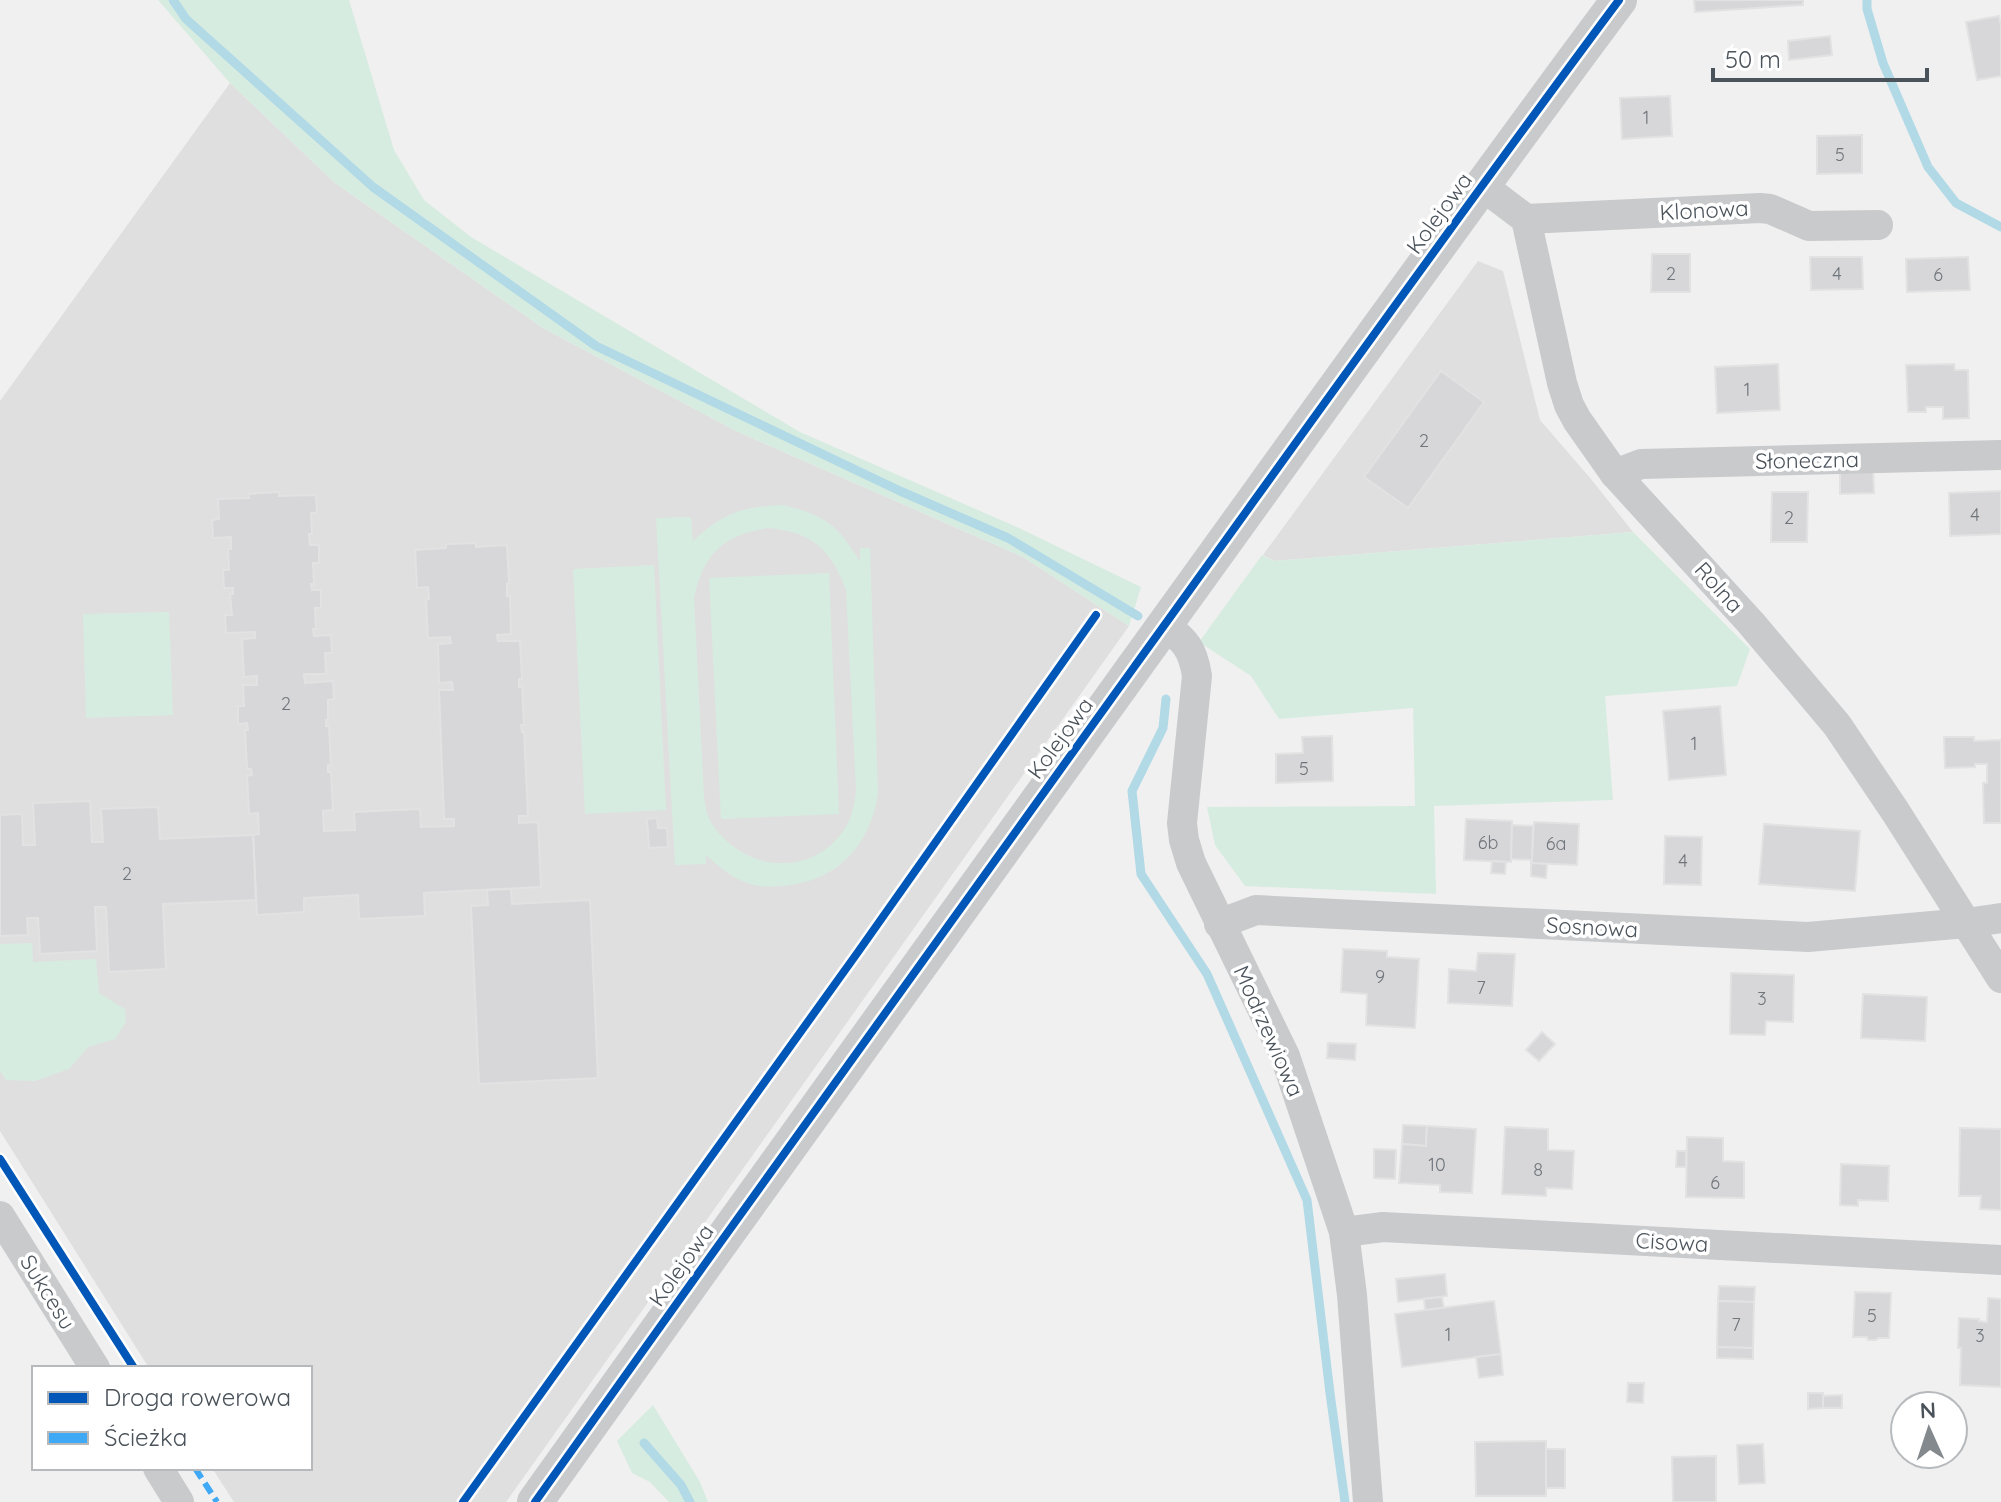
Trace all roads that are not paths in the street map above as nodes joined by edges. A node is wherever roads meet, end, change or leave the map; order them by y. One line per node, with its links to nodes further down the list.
1 (1619, 0): 2 (street, Kolejowa)
2 (1481, 185): 3 (street); 7 (street, Kolejowa)
3 (1526, 219): 4 (street, Klonowa); 6 (street, Rolna)
4 (1878, 225)
5 (2001, 455): 6 (street, Słoneczna)
6 (1615, 474): 9 (street, Rolna)
7 (1164, 625): 10 (street, Modrzewiowa); 18 (street, Kolejowa)
8 (2001, 918): 9 (street, Sosnowa)
9 (1966, 923): 10 (street, Sosnowa); 11 (street, Rolna)
10 (1219, 924): 13 (street, Modrzewiowa)
11 (2001, 978)
12 (0, 1216): 15 (street, Sukcesu)
13 (1344, 1232): 14 (street, Cisowa); 19 (street, Modrzewiowa)
14 (2001, 1260)
15 (94, 1366)
16 (159, 1470): 17 (street)
17 (179, 1502)
18 (535, 1502)
19 (1368, 1502)

